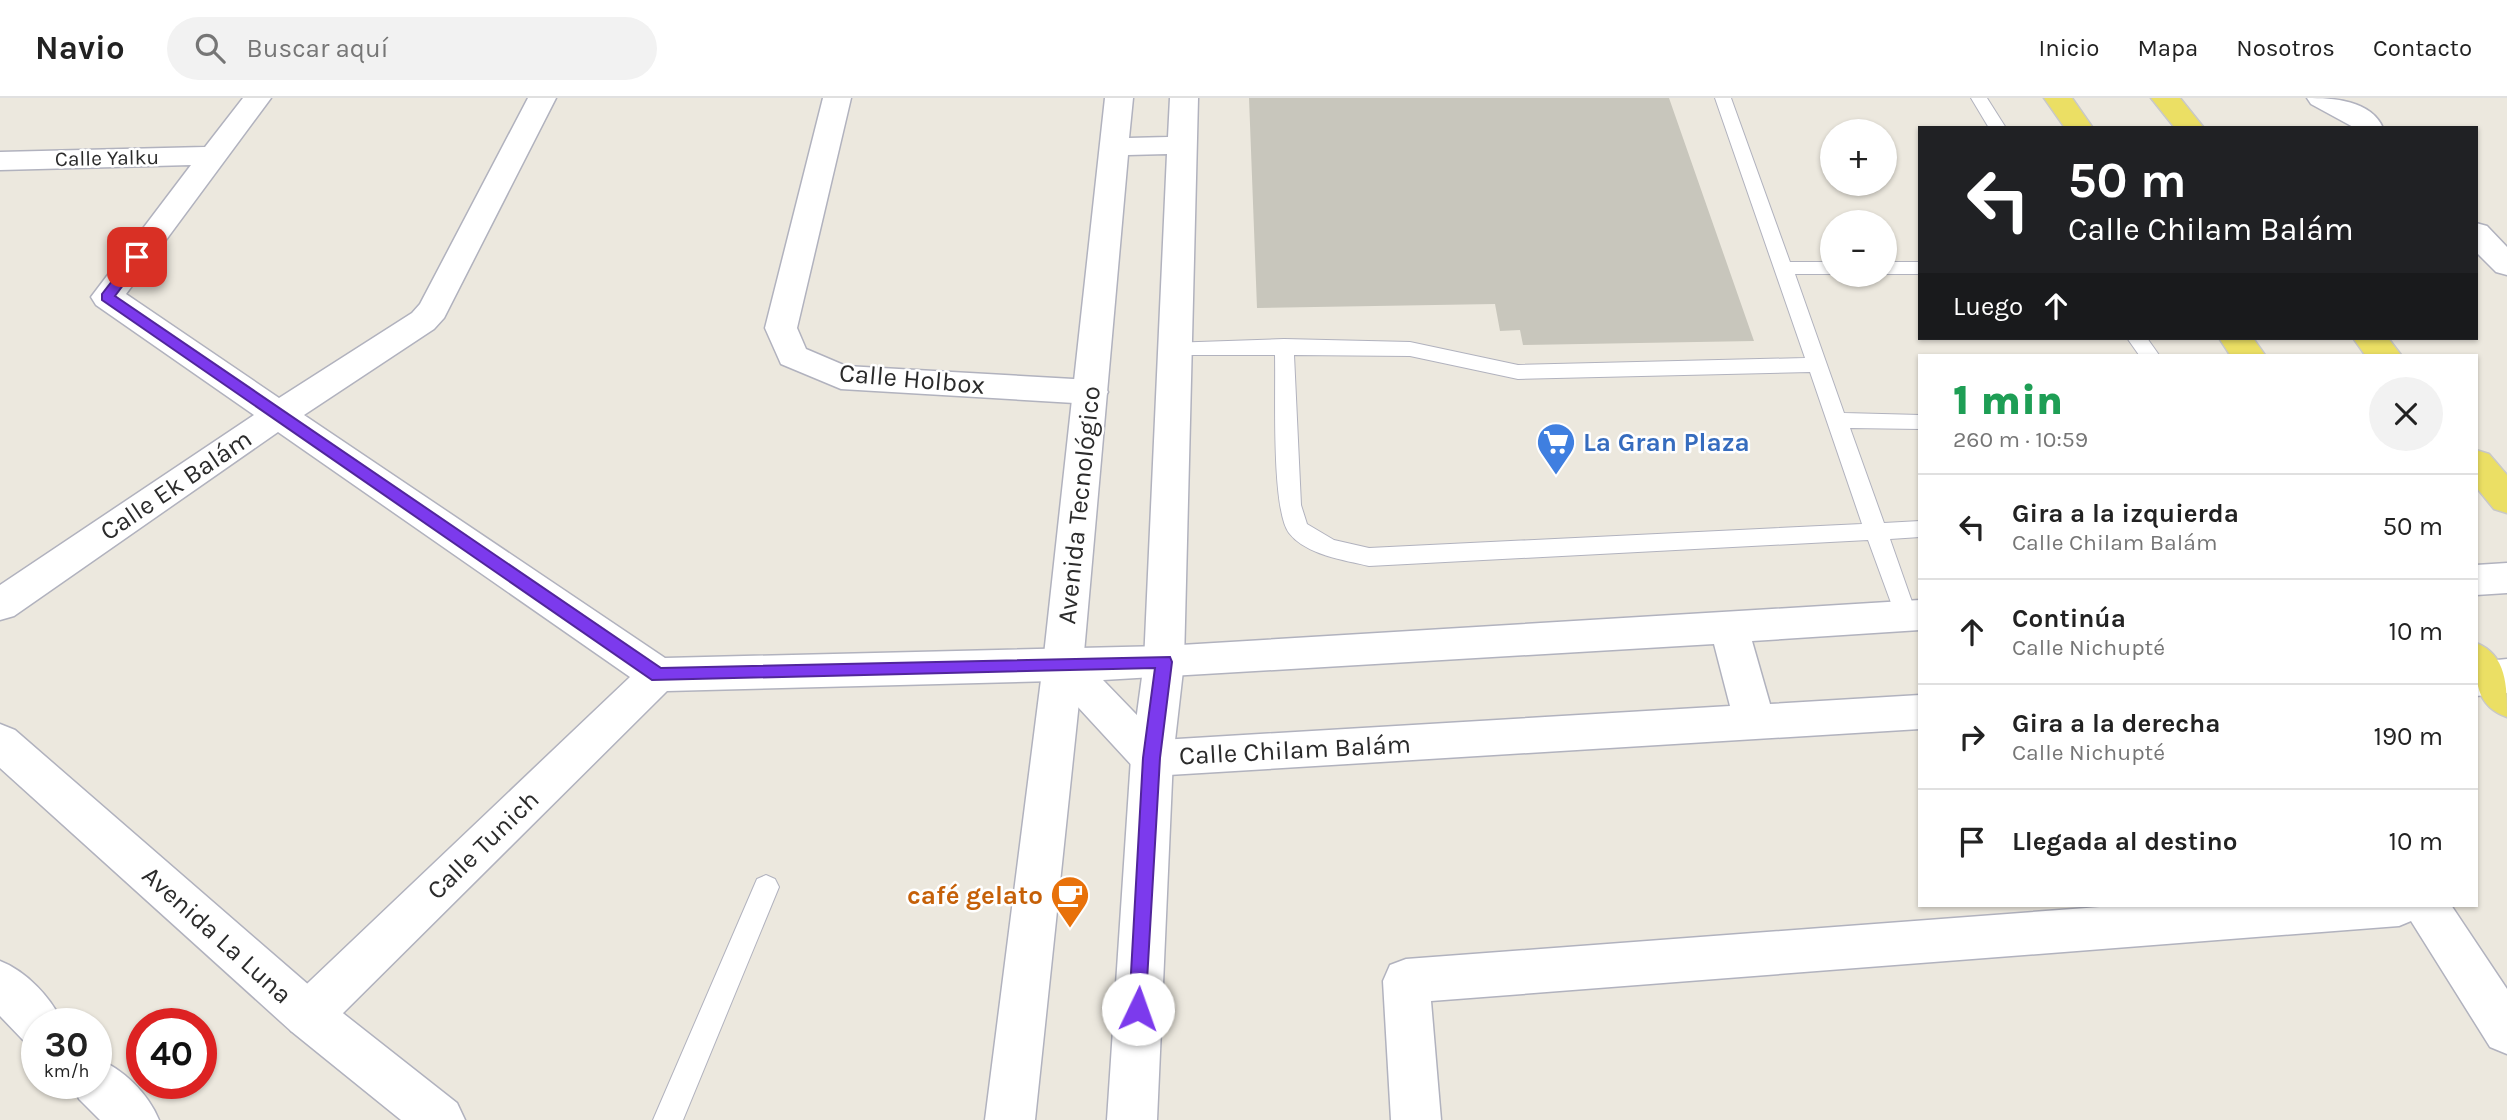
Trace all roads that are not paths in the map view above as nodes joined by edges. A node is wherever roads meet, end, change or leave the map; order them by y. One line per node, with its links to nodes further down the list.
1 (257, 98): 17 (street)
2 (542, 98): 33 (street, Calle Ek Balám)
3 (837, 98): 32 (street, Calle Holbox)
4 (1119, 98): 16 (street, Avenida Tecnológico)
5 (1184, 98): 15 (street)
6 (1723, 98): 21 (lane)
7 (1979, 98): 12 (lane)
8 (2058, 98): 13 (main road)
9 (2165, 98): 14 (main road)
10 (2321, 98): 11 (street)
11 (2368, 116)
12 (1997, 126)
13 (2079, 126)
14 (2188, 126)
15 (1183, 145): 16 (street); 28 (street)
16 (1115, 147): 32 (street, Avenida Tecnológico)
17 (213, 156): 18 (street, Calle Yalku); 33 (street)
18 (0, 160)
19 (2478, 235): 20 (street)
20 (2507, 265)
21 (1785, 268): 22 (lane); 31 (lane)
22 (1820, 268)
23 (1897, 268): 24 (lane)
24 (1918, 268)
25 (2237, 340): 29 (main road)
26 (2372, 340): 30 (main road)
27 (1284, 346): 28 (lane); 31 (lane); 39 (lane)
28 (1176, 348): 45 (street)
29 (2247, 354)
30 (2383, 354)
31 (1819, 365): 34 (lane)
32 (1091, 393): 46 (street, Avenida Tecnológico)
33 (278, 415): 42 (street, Calle Ek Balám); 47 (street)
34 (1837, 419): 35 (lane); 39 (lane)
35 (1918, 422)
36 (2478, 465): 37 (main road)
37 (2507, 499)
38 (1918, 529): 39 (lane)
39 (1876, 533): 43 (lane)
40 (2507, 578): 41 (street)
41 (2478, 580)
42 (0, 605)
43 (1913, 616): 44 (street)
44 (1729, 627): 45 (street); 49 (street)
45 (1164, 662): 46 (street); 51 (street)
46 (1063, 664): 47 (street); 51 (street, Calle Chilam Balám); 63 (street, Avenida Tecnológico)
47 (658, 675): 57 (street, Calle Tunich)
48 (1918, 712): 49 (street, Calle Chilam Balám)
49 (1755, 722): 51 (street, Calle Chilam Balám)
50 (0, 742): 57 (street, Avenida La Luna)
51 (1152, 758): 64 (street)
52 (766, 887): 62 (lane)
53 (2373, 907): 65 (street)
54 (2427, 907): 58 (street)
55 (0, 983): 56 (street)
56 (24, 1008)
57 (308, 1015): 61 (street, Avenida La Luna)
58 (2507, 1031)
59 (112, 1098): 60 (street)
60 (134, 1120)
61 (440, 1120)
62 (668, 1120)
63 (1010, 1120)
64 (1132, 1120)
65 (1416, 1120)

